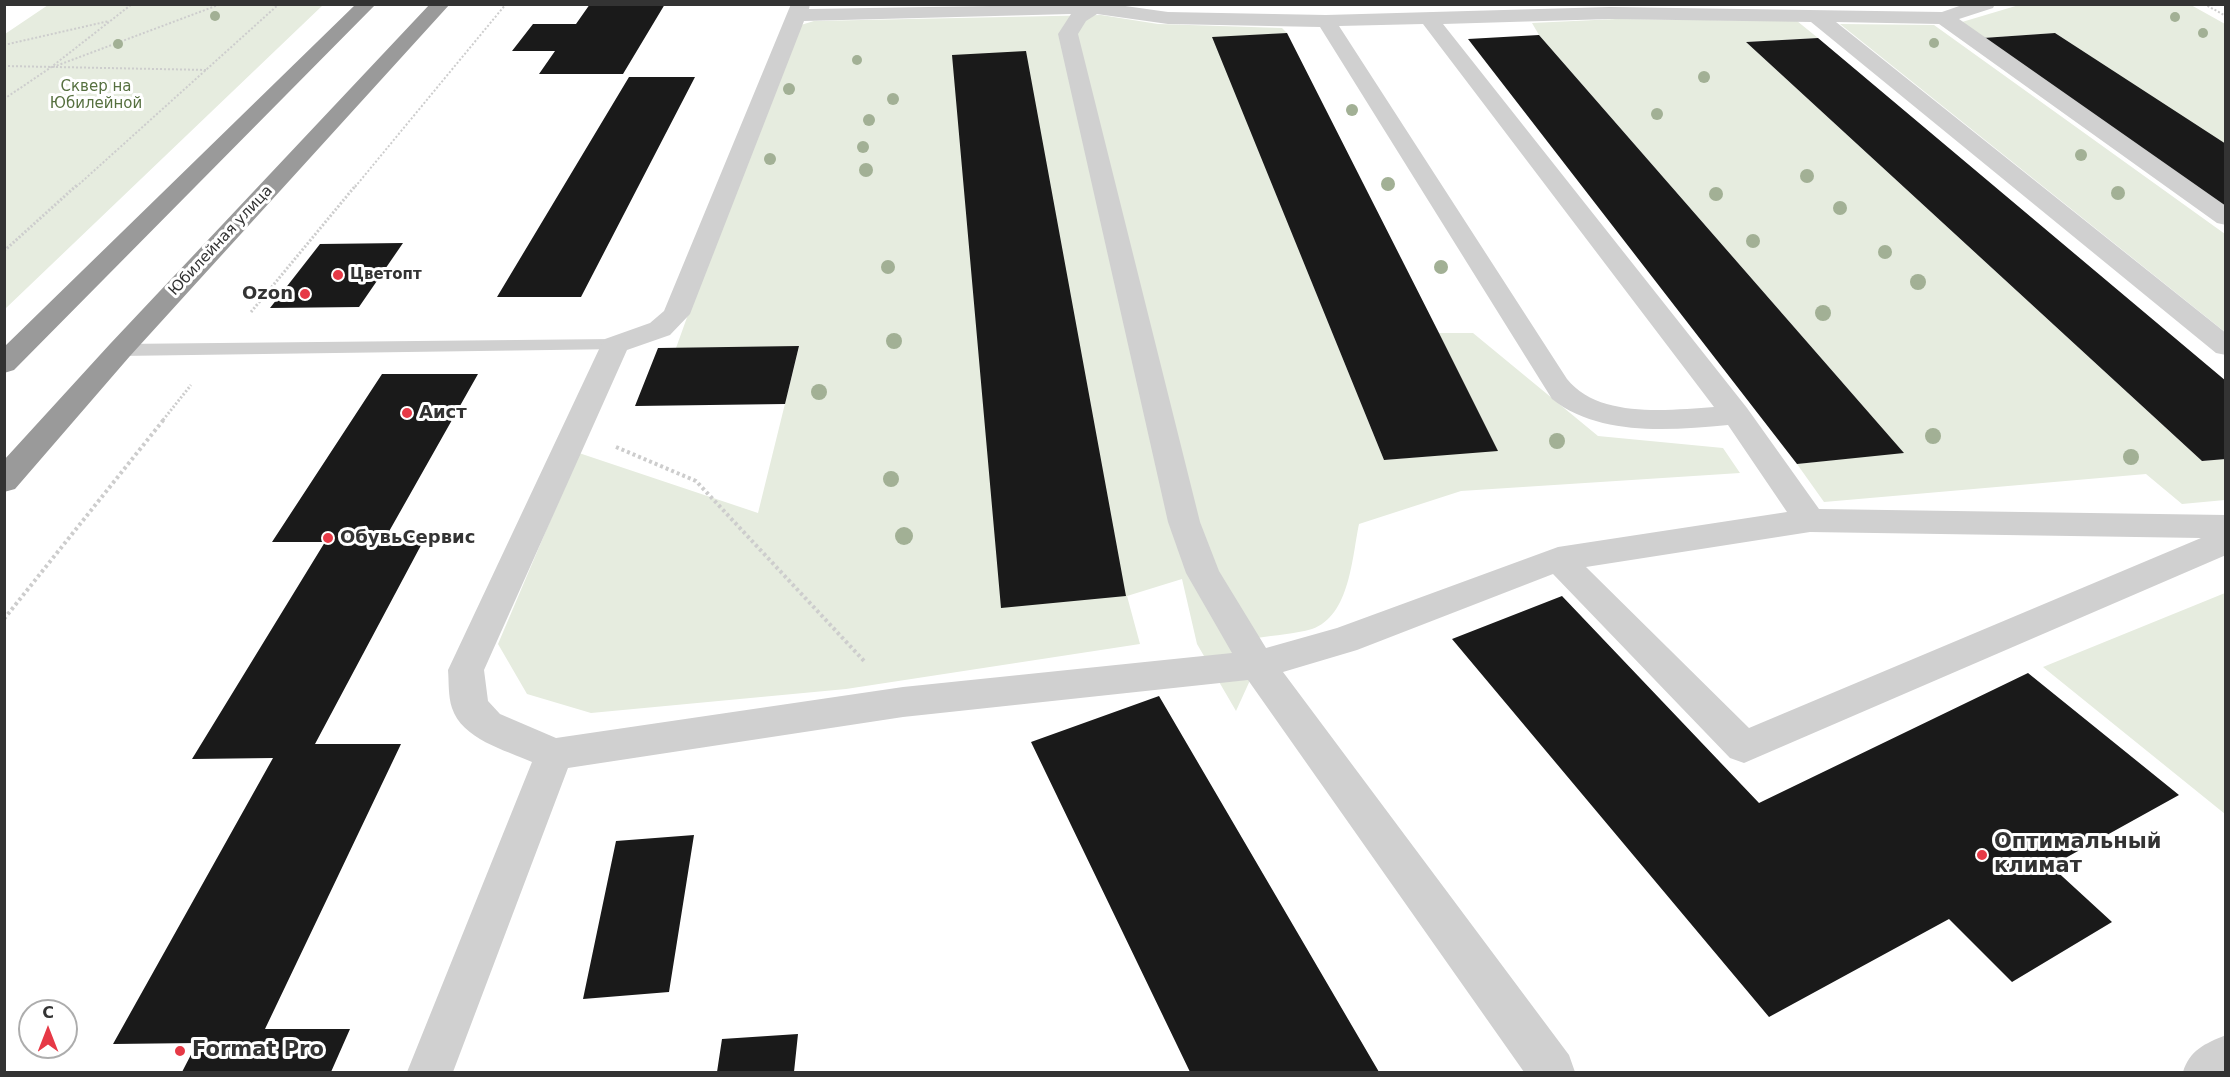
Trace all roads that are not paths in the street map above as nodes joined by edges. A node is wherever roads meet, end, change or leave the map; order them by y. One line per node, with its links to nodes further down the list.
1 (368, 4): 14 (highway)
2 (441, 4): 13 (highway, Юбилейная улица)
3 (1986, 4): 7 (street)
4 (1096, 6): 5 (street); 9 (street); 21 (street)
5 (799, 10): 11 (street)
6 (1817, 17): 7 (street); 8 (street); 12 (street)
7 (1944, 18): 10 (street)
8 (1429, 19): 9 (street); 15 (street)
9 (1326, 21): 15 (street)
10 (2226, 218)
11 (615, 345): 13 (lane); 22 (street)
12 (2226, 347)
13 (120, 350): 16 (highway, Юбилейная улица)
14 (4, 364)
15 (1736, 415): 17 (street)
16 (4, 481)
17 (1809, 520): 18 (street); 20 (street)
18 (2226, 526)
19 (2226, 541): 20 (street)
20 (1558, 559): 21 (street)
21 (1257, 665): 22 (street); 24 (street)
22 (554, 754): 23 (street)
23 (430, 1072)
24 (1552, 1072)

